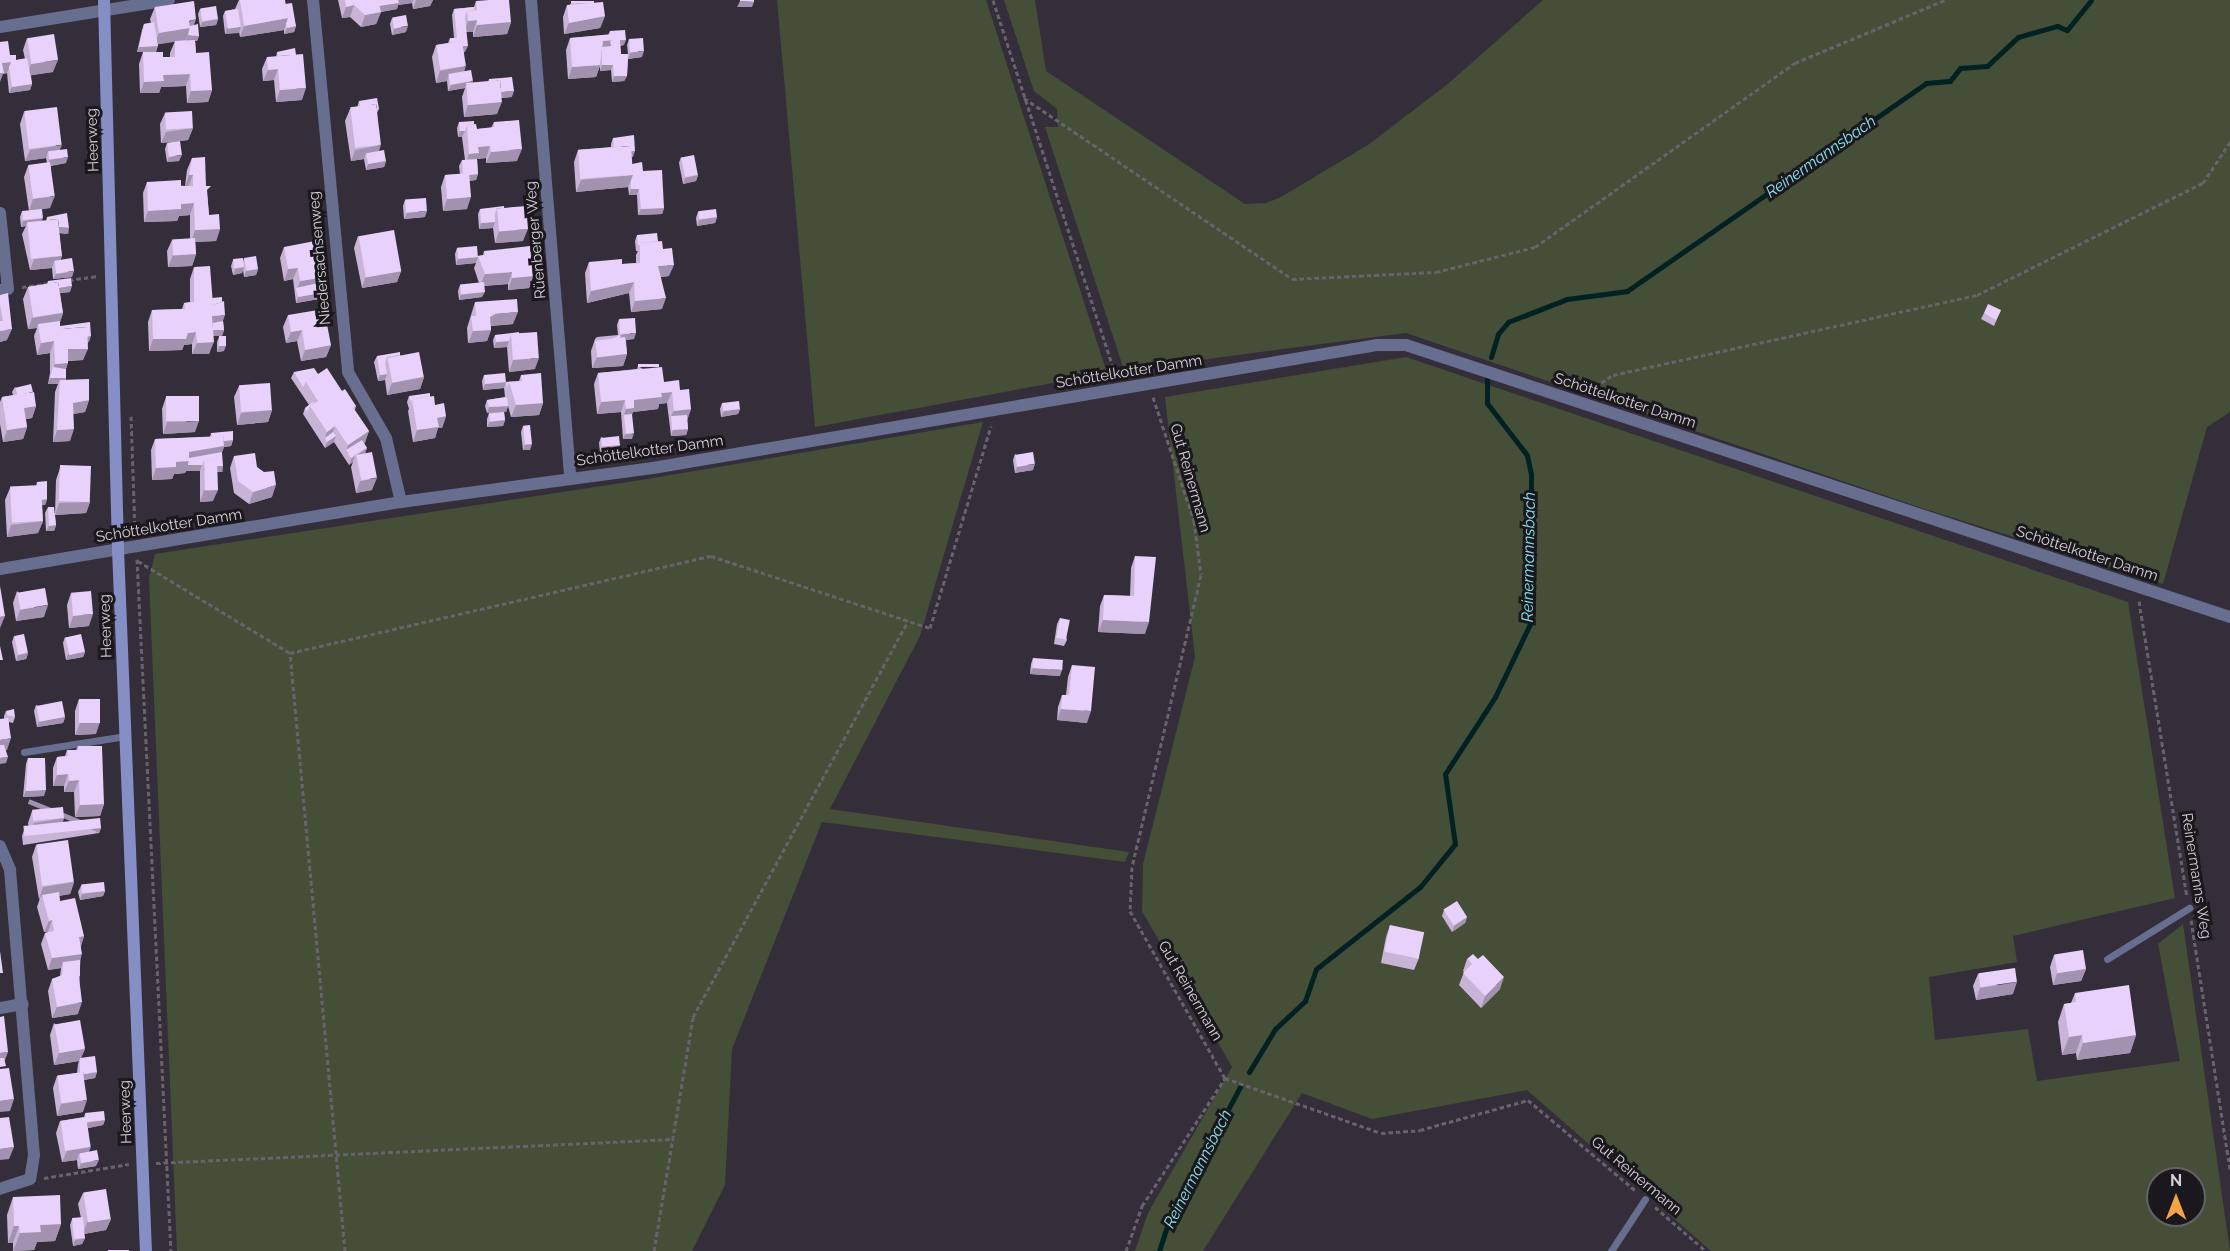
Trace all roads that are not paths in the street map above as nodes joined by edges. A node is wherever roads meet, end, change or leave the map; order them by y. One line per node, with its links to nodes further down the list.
1 (169, 0): 4 (street)
2 (313, 0): 9 (street, Niedersachsenweg)
3 (531, 0): 8 (street, Rüenberger Weg)
4 (104, 5): 5 (street); 10 (street, Heerweg)
5 (0, 27)
6 (0, 213): 7 (street)
7 (4, 290)
8 (570, 478): 9 (street, Schöttelkotter Damm); 12 (street, Schöttelkotter Damm)
9 (401, 502): 10 (street, Schöttelkotter Damm)
10 (118, 549): 11 (street, Schöttelkotter Damm); 13 (street, Heerweg)
11 (0, 568)
12 (2230, 617)
13 (126, 736): 14 (lane); 22 (street, Heerweg)
14 (24, 752)
15 (0, 846): 18 (street)
16 (2189, 908): 17 (lane)
17 (2107, 959)
18 (23, 1004): 19 (street); 20 (street)
19 (0, 1008)
20 (0, 1190)
21 (1645, 1199): 23 (lane)
22 (146, 1251)
23 (1611, 1251)

